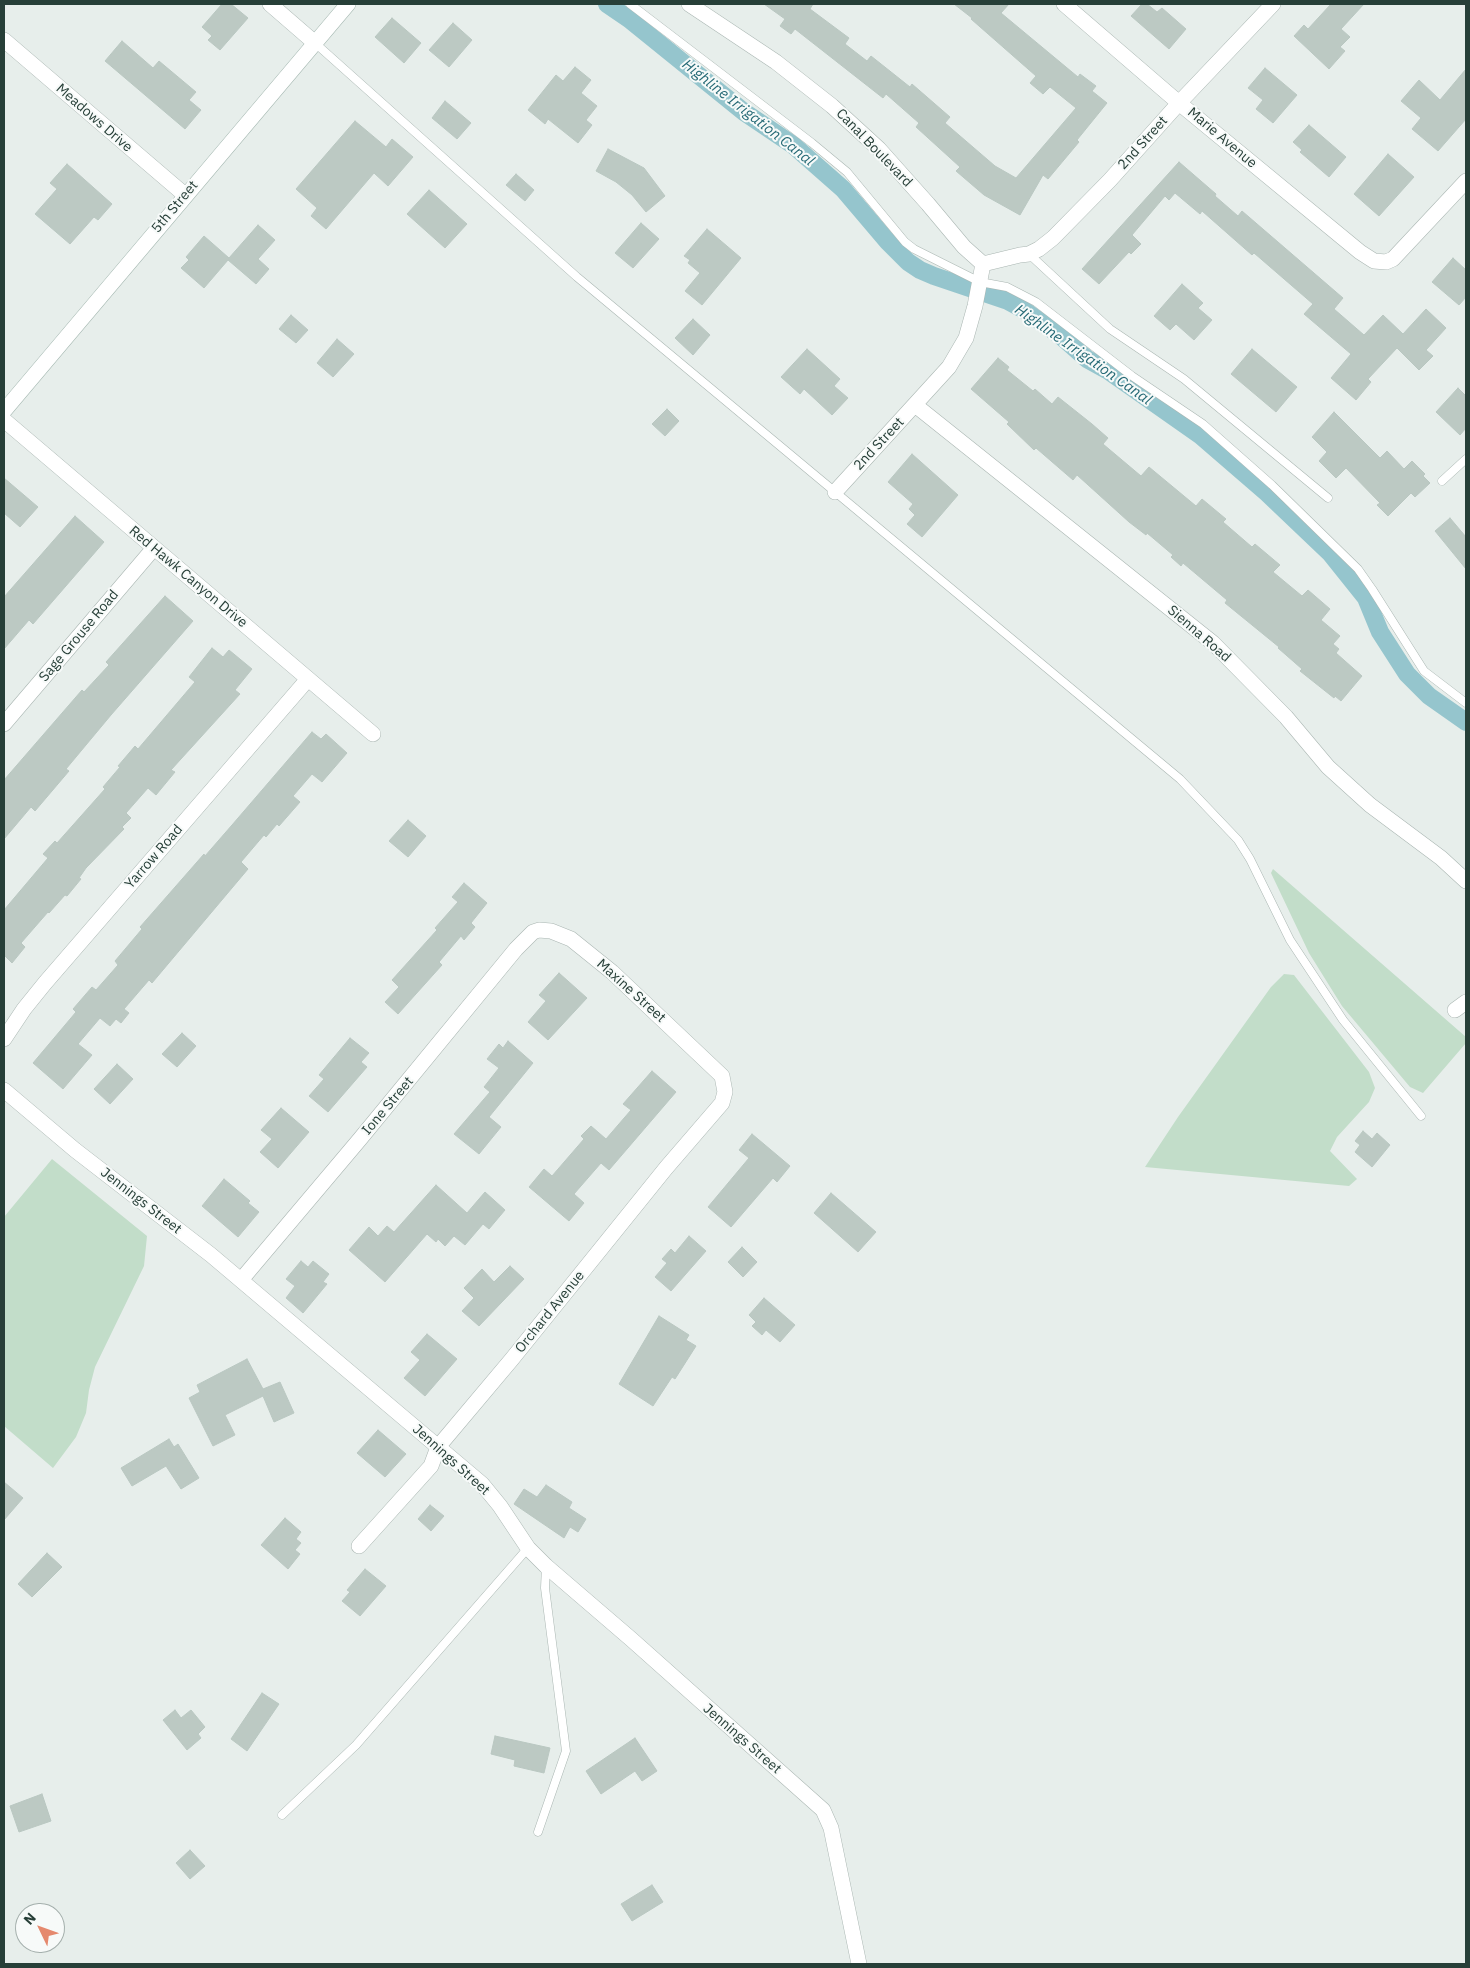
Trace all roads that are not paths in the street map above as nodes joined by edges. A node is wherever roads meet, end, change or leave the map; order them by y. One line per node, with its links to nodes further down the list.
1 (270, 4): 8 (street)
2 (348, 4): 8 (street, 5th Street)
3 (630, 4): 14 (lane)
4 (689, 4): 13 (street, Canal Boulevard)
5 (1064, 4): 9 (street, Marie Avenue)
6 (1273, 4): 9 (street, 2nd Street)
7 (4, 40): 11 (street, Meadows Drive)
8 (315, 43): 11 (street, 5th Street); 20 (lane)
9 (1179, 102): 10 (street, Marie Avenue); 12 (street, 2nd Street)
10 (1466, 181)
11 (185, 195): 16 (street, 5th Street)
12 (1029, 254): 13 (street); 21 (lane)
13 (983, 264): 14 (street, 2nd Street)
14 (980, 282): 15 (street, 2nd Street); 24 (lane)
15 (915, 405): 20 (street, 2nd Street); 27 (street, Sienna Road)
16 (4, 411)
17 (4, 420): 22 (street, Red Hawk Canyon Drive)
18 (1466, 459): 19 (lane)
19 (1442, 481)
20 (835, 492): 32 (lane)
21 (1328, 498)
22 (154, 548): 23 (street, Red Hawk Canyon Drive); 25 (street, Sage Grouse Road)
23 (308, 679): 26 (street, Red Hawk Canyon Drive); 29 (street, Yarrow Road)
24 (1466, 703)
25 (4, 724)
26 (373, 734)
27 (1466, 881)
28 (533, 932): 30 (street, Maxine Street); 33 (street, Ione Street)
29 (4, 1039)
30 (719, 1072): 34 (street, Orchard Avenue)
31 (4, 1090): 33 (street, Jennings Street)
32 (1422, 1116)
33 (241, 1280): 34 (street, Jennings Street)
34 (438, 1447): 35 (street, Orchard Avenue); 36 (street, Jennings Street)
35 (359, 1546)
36 (528, 1548): 37 (street, Jennings Street); 38 (lane)
37 (546, 1566): 39 (lane); 40 (street, Jennings Street)
38 (282, 1815)
39 (538, 1832)
40 (859, 1964)

